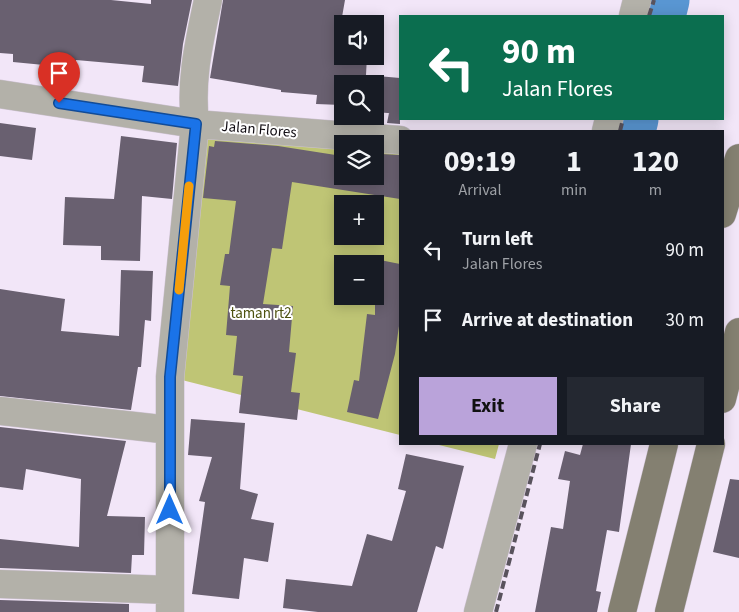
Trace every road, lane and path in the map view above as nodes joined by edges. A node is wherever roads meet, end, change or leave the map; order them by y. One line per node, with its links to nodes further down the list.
1 (208, 0): 5 (street)
2 (637, 0): 3 (street)
3 (633, 15)
4 (0, 94): 5 (street, Jalan Flores)
5 (196, 124): 6 (street, Jalan Flores); 12 (street)
6 (399, 140)
7 (733, 173): 8 (main road)
8 (724, 207)
9 (739, 332): 10 (main road)
10 (724, 390)
11 (0, 410): 12 (street)
12 (170, 430): 17 (street)
13 (523, 445): 18 (street)
14 (664, 445): 19 (main road)
15 (711, 445): 20 (main road)
16 (0, 584): 17 (street)
17 (170, 601)
18 (478, 612)
19 (622, 612)
20 (669, 612)

